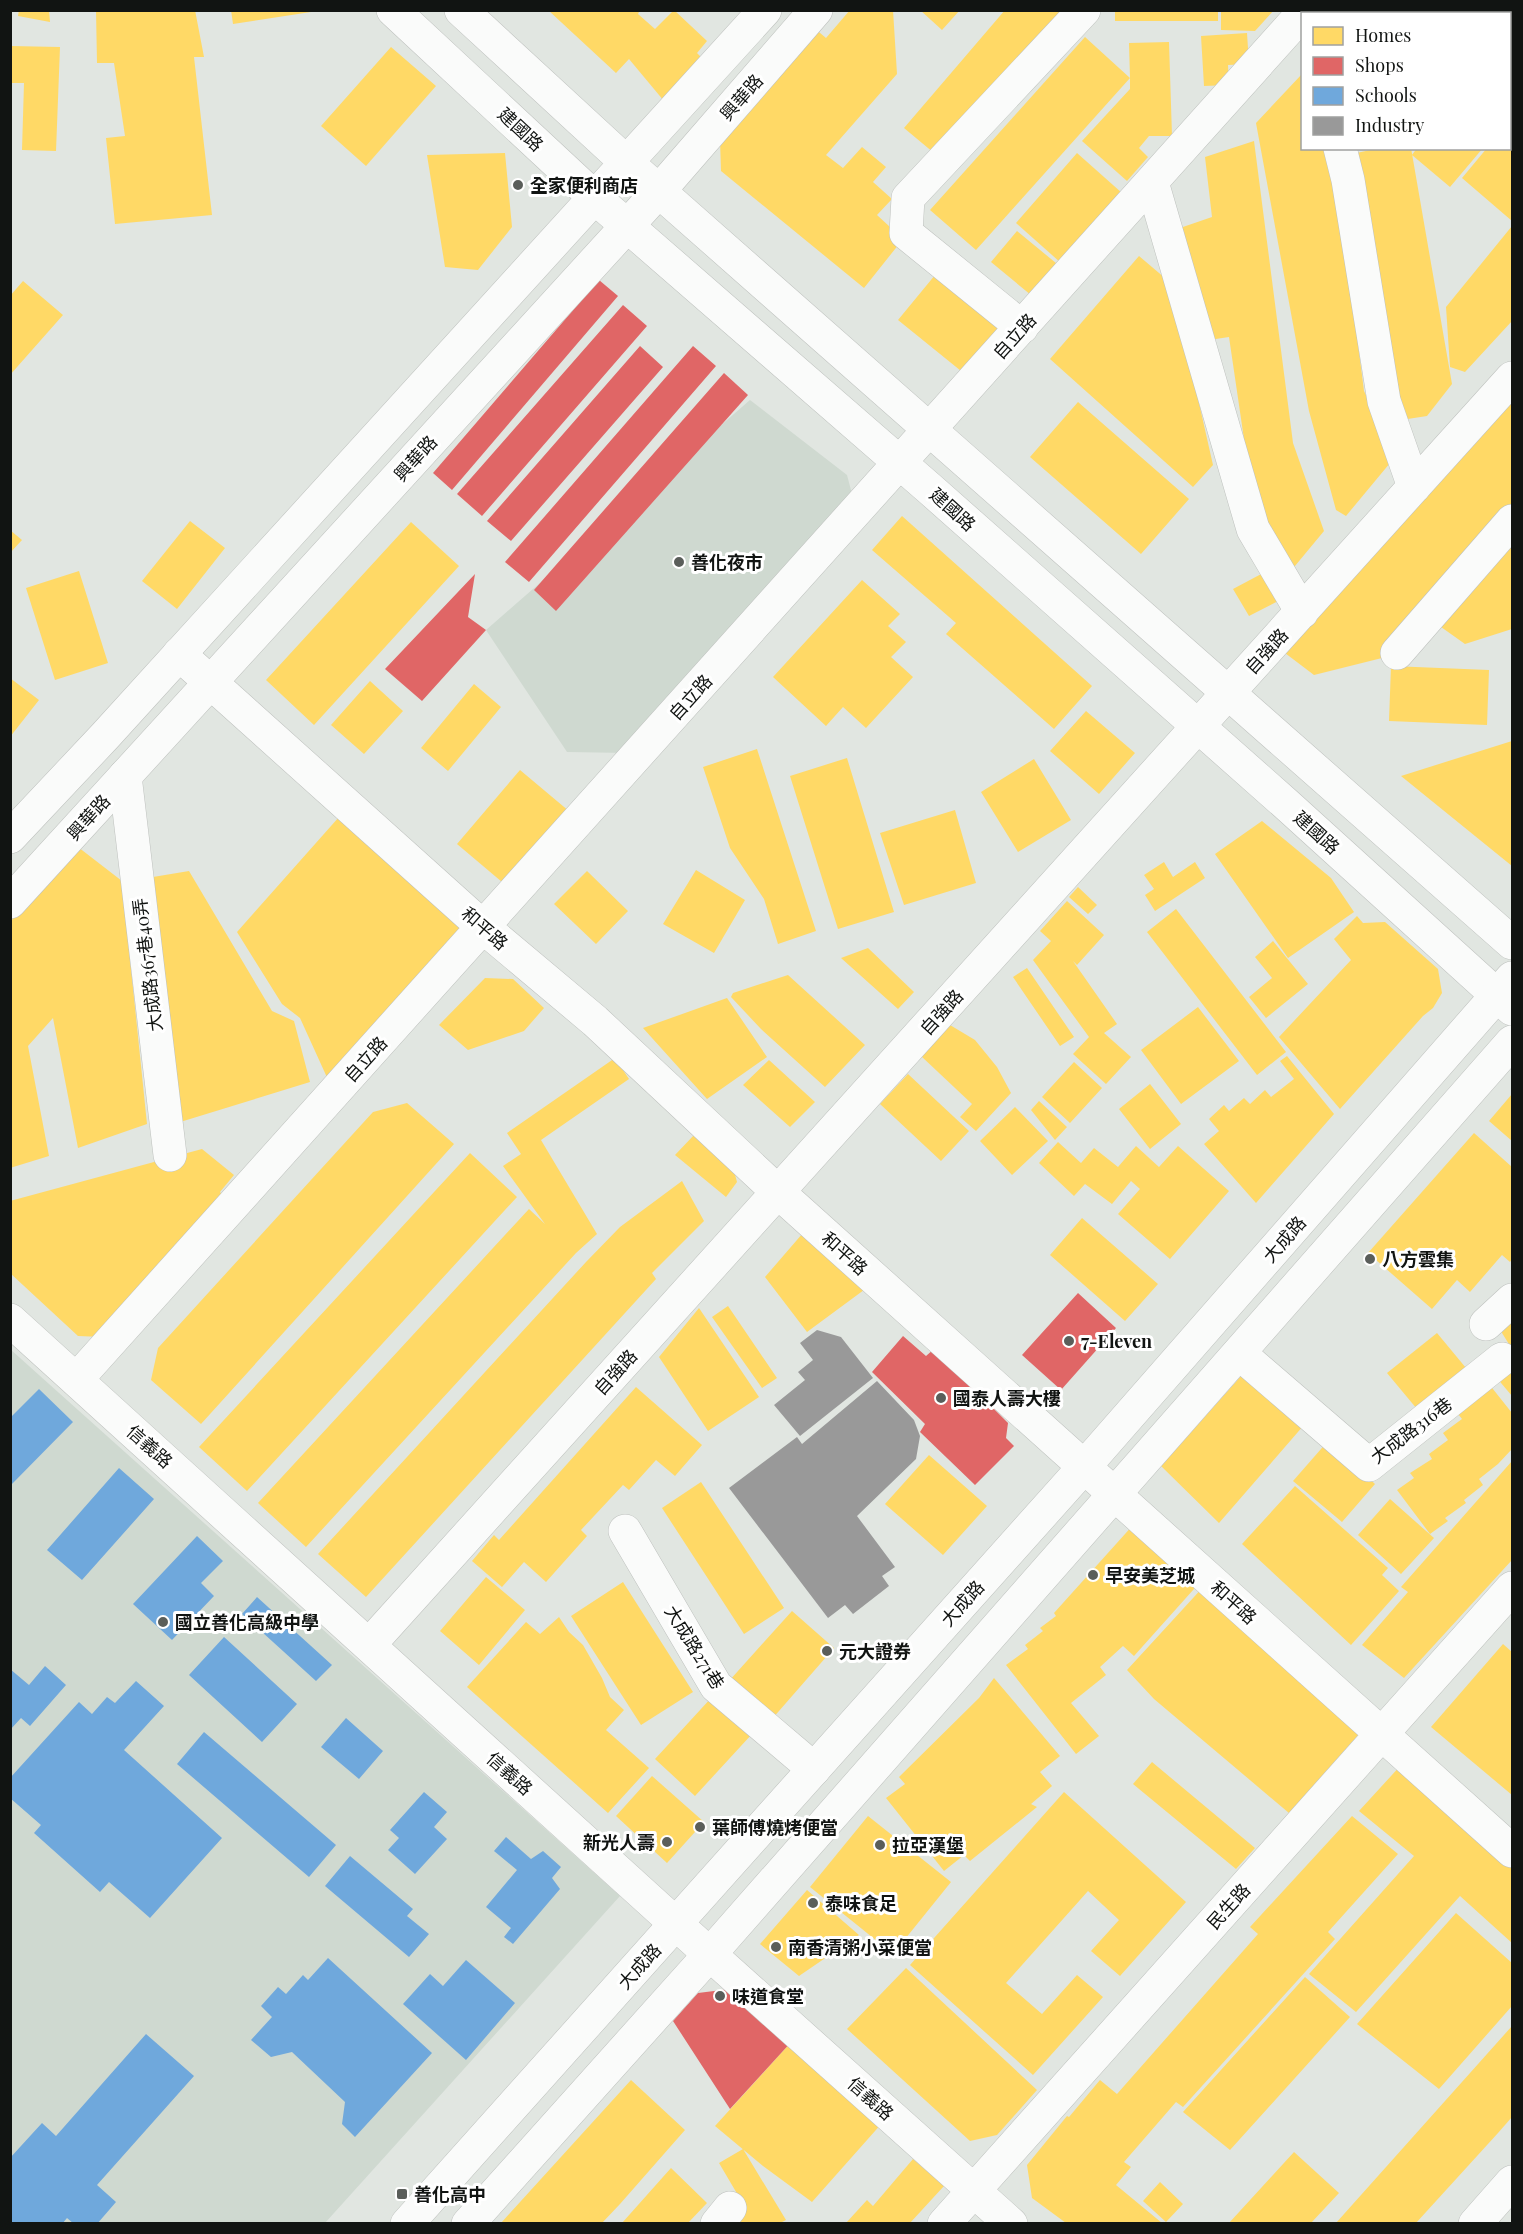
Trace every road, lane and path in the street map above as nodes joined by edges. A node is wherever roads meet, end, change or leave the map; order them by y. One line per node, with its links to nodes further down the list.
1 (393, 10): 11 (street, 建國路)
2 (461, 10): 8 (street)
3 (765, 10): 8 (street)
4 (816, 10): 10 (street, 興華路)
5 (1084, 10): 13 (street)
6 (1301, 22): 9 (street, 自立路)
7 (1340, 150): 17 (street)
8 (627, 163): 10 (street); 11 (street)
9 (1152, 182): 13 (street, 自立路); 19 (street)
10 (659, 190): 12 (street, 興華路); 15 (street)
11 (594, 197): 12 (street, 建國路); 21 (street)
12 (626, 225): 16 (street, 建國路); 22 (street, 興華路)
13 (1022, 327): 15 (street, 自立路)
14 (1512, 378): 17 (street, 自強路)
15 (929, 430): 16 (street, 自立路); 23 (street)
16 (900, 462): 24 (street, 建國路); 28 (street, 自立路)
17 (1414, 487): 19 (street, 自強路)
18 (1512, 522): 20 (street)
19 (1302, 612): 23 (street, 自強路)
20 (1397, 653)
21 (179, 654): 22 (street, 和平路); 26 (street)
22 (211, 684): 25 (street, 興華路); 28 (street, 和平路)
23 (1228, 693): 24 (street, 自強路); 29 (street)
24 (1198, 727): 30 (street, 建國路); 33 (street, 自強路)
25 (125, 776): 27 (street, 興華路); 32 (street, 大成路367巷40弄)
26 (10, 837)
27 (10, 902)
28 (483, 927): 33 (street, 和平路); 39 (street, 自立路)
29 (1512, 943)
30 (1507, 994): 40 (street, 大成路)
31 (1512, 1042): 37 (street)
32 (170, 1155)
33 (777, 1192): 40 (street, 和平路); 44 (street, 自強路)
34 (1512, 1300): 36 (street)
35 (10, 1320): 39 (street, 信義路)
36 (1486, 1324)
37 (1239, 1353): 38 (street, 大成路316巷); 41 (street)
38 (1502, 1359)
39 (76, 1380): 44 (street, 信義路)
40 (1084, 1467): 41 (street, 和平路); 46 (street, 大成路)
41 (1114, 1495): 45 (street, 和平路); 49 (street)
42 (625, 1531): 46 (street, 大成路271巷)
43 (1512, 1588): 45 (street, 民生路)
44 (369, 1645): 48 (street, 信義路)
45 (1382, 1734): 47 (street, 和平路); 51 (street, 民生路)
46 (814, 1769): 48 (street, 大成路)
47 (1512, 1851)
48 (676, 1924): 49 (street, 信義路); 52 (street, 大成路)
49 (711, 1954): 51 (street, 信義路); 53 (street)
50 (1512, 2182): 56 (street)
51 (974, 2190): 54 (street, 民生路); 55 (street, 信義路)
52 (407, 2223)
53 (468, 2223)
54 (944, 2223)
55 (1011, 2223)
56 (1475, 2223)

